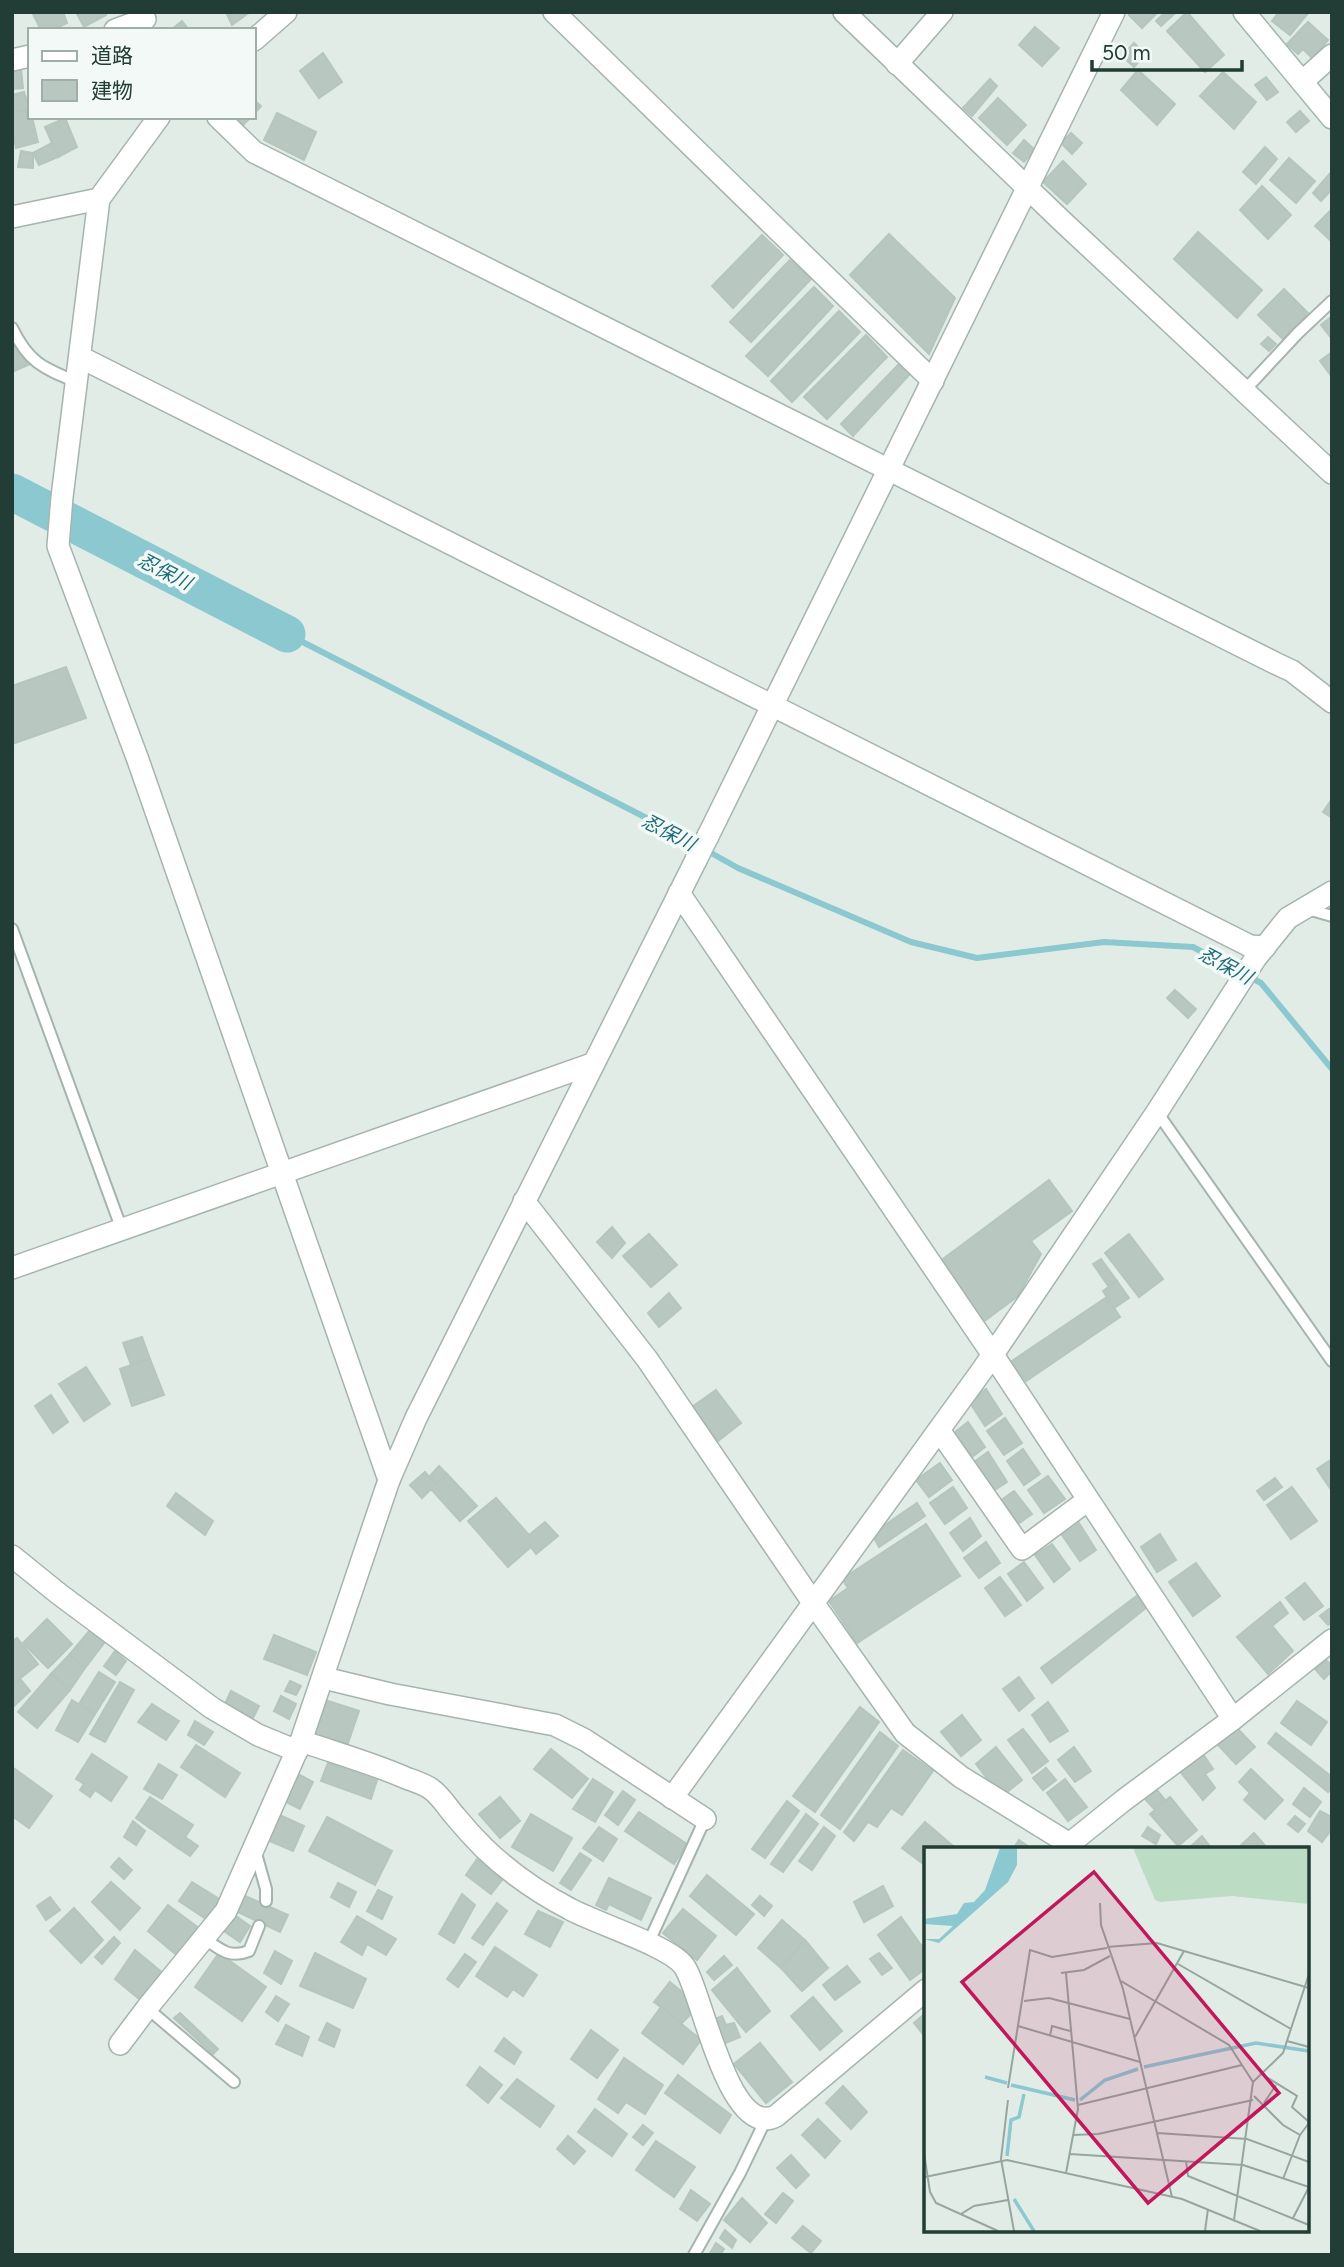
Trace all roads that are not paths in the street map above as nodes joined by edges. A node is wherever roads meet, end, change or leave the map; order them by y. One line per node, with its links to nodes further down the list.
1 (286, 12): 9 (street)
2 (554, 12): 23 (street)
3 (844, 12): 11 (street)
4 (942, 12): 11 (street)
5 (1114, 12): 16 (street)
6 (1244, 12): 12 (street)
7 (144, 20): 8 (street)
8 (121, 28)
9 (256, 38)
10 (1332, 55): 12 (street)
11 (897, 64): 16 (street)
12 (1302, 82): 13 (street)
13 (1332, 118)
14 (158, 119): 17 (street)
15 (220, 119): 25 (street)
16 (1028, 189): 23 (street); 24 (street)
17 (99, 199): 18 (street); 21 (street)
18 (13, 211)
19 (1332, 301): 24 (lane)
20 (12, 328): 22 (lane)
21 (80, 357): 22 (street); 28 (street)
22 (77, 382): 37 (street)
23 (933, 382): 25 (street)
24 (1243, 392): 26 (street)
25 (890, 470): 27 (street); 28 (street)
26 (1332, 472)
27 (1332, 702)
28 (773, 705): 30 (street); 34 (street)
29 (1332, 892): 31 (street)
30 (679, 893): 35 (street); 41 (street)
31 (1302, 908): 32 (lane); 34 (street)
32 (1332, 916)
33 (12, 929): 39 (lane)
34 (1259, 955): 36 (street)
35 (592, 1064): 37 (street); 38 (street)
36 (1157, 1112): 41 (street); 42 (lane)
37 (282, 1173): 39 (street); 44 (street)
38 (524, 1200): 44 (street); 47 (street)
39 (121, 1230): 40 (street)
40 (12, 1269)
41 (993, 1355): 43 (street); 45 (street)
42 (1332, 1361)
43 (939, 1430): 45 (street); 47 (street)
44 (389, 1480): 49 (street)
45 (1088, 1500): 50 (street)
46 (12, 1556): 51 (street)
47 (814, 1604): 52 (street); 54 (street)
48 (1332, 1640): 50 (street)
49 (324, 1678): 51 (street); 52 (street)
50 (1234, 1719): 54 (street)
51 (299, 1746): 55 (street); 59 (street)
52 (672, 1798): 53 (street)
53 (705, 1819): 59 (lane)
54 (1065, 1846)
55 (254, 1848): 56 (lane); 58 (street)
56 (266, 1901)
57 (260, 1926): 58 (lane)
58 (204, 1938): 61 (street)
59 (648, 1944): 64 (street)
60 (924, 1992): 64 (street)
61 (147, 2008): 62 (street); 63 (lane)
62 (120, 2044)
63 (234, 2082)
64 (766, 2119): 65 (lane)
65 (694, 2255)

